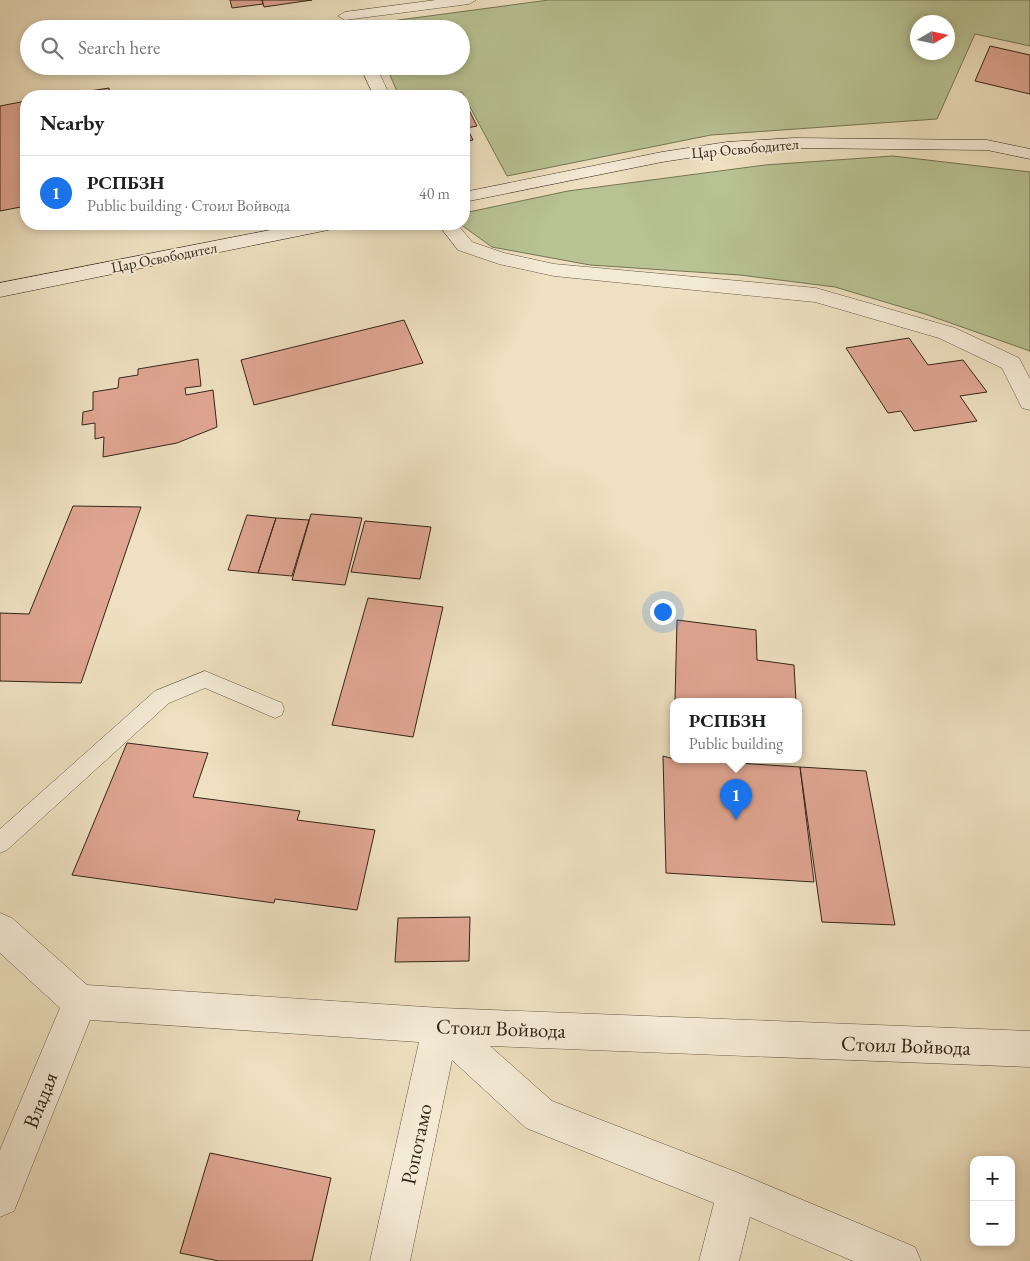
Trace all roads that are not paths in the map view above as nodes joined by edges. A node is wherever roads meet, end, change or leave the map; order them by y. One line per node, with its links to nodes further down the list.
1 (338, 0): 3 (street)
2 (469, 0): 4 (street)
3 (347, 20)
4 (359, 20)
5 (372, 75): 6 (street)
6 (379, 90)
7 (1030, 154): 8 (street, Цар Освободител)
8 (470, 195)
9 (298, 230): 11 (street, Цар Освободител)
10 (452, 230): 12 (street)
11 (0, 290)
12 (1030, 402)
13 (275, 709): 14 (lane)
14 (0, 843)
15 (0, 930): 16 (street)
16 (80, 1002): 17 (street, Стоил Войвода); 20 (street, Владая)
17 (441, 1026): 18 (street, Стоил Войвода); 19 (street); 21 (street, Ропотамо)
18 (1030, 1050)
19 (736, 1192): 22 (street); 23 (street)
20 (0, 1197)
21 (390, 1261)
22 (719, 1261)
23 (901, 1261)

